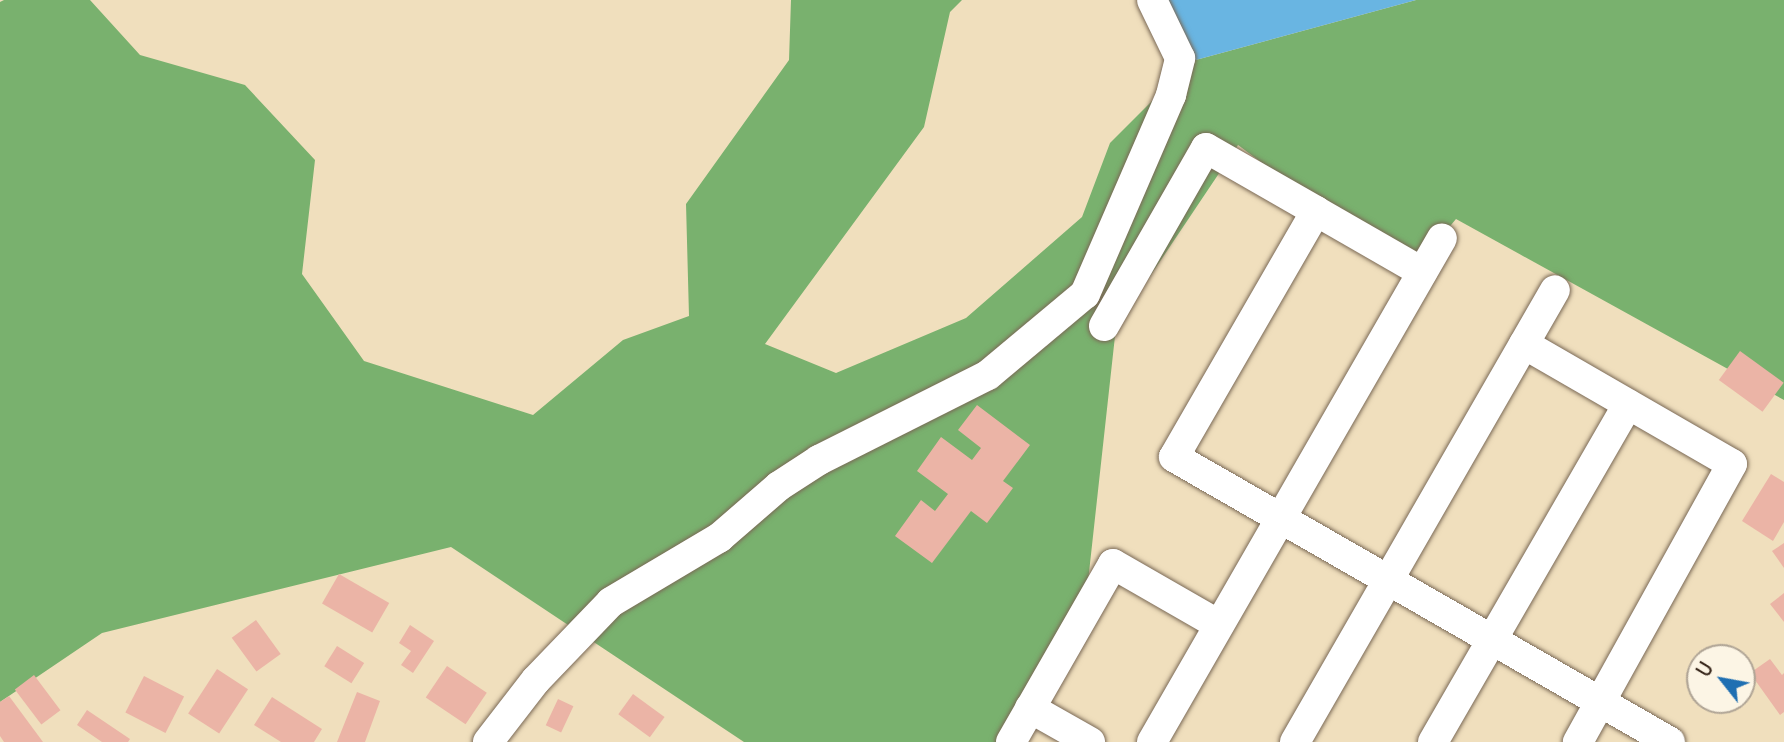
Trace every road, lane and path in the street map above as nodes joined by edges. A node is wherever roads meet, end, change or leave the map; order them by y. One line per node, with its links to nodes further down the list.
1 (1152, 0): 15 (street)
2 (1316, 211): 4 (street); 6 (street); 9 (street)
3 (1442, 237): 4 (street)
4 (1422, 272): 9 (street)
5 (1555, 290): 7 (street)
6 (1104, 326)
7 (1524, 344): 8 (street); 10 (street)
8 (1628, 404): 12 (street); 13 (street)
9 (1280, 518): 10 (street); 11 (street)
10 (1388, 580): 12 (street); 19 (street)
11 (1219, 625): 14 (street); 18 (street)
12 (1492, 640): 13 (street); 20 (street)
13 (1600, 702): 21 (street); 22 (street)
14 (1030, 708): 16 (street); 17 (street)
15 (488, 742)
16 (1011, 742)
17 (1090, 742)
18 (1152, 742)
19 (1295, 742)
20 (1433, 742)
21 (1578, 742)
22 (1670, 742)

